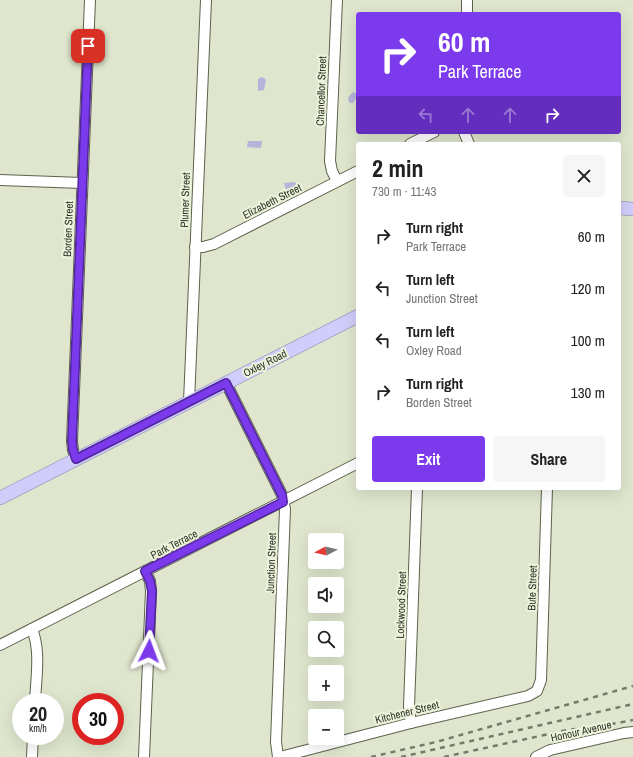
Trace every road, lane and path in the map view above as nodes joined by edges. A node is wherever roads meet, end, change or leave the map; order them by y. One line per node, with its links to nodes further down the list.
1 (90, 0): 11 (street, Borden Street)
2 (206, 0): 14 (street, Plumer Street)
3 (337, 0): 10 (street, Chancellor Street)
4 (467, 0): 5 (street)
5 (467, 12)
6 (430, 134): 7 (street)
7 (414, 142)
8 (356, 172): 10 (street, Elizabeth Street)
9 (0, 180): 11 (street)
10 (337, 181): 14 (street, Elizabeth Street)
11 (82, 183): 18 (street, Borden Street)
12 (621, 208): 13 (main road)
13 (633, 209)
14 (195, 247): 17 (street, Plumer Street)
15 (356, 317): 16 (main road, Oxley Road)
16 (226, 383): 17 (main road, Oxley Road); 23 (street, Junction Street)
17 (189, 402): 18 (main road, Oxley Road)
18 (76, 459): 22 (main road, Oxley Road)
19 (356, 465): 23 (street, Park Terrace)
20 (417, 490): 29 (street, Lockwood Street)
21 (547, 490): 27 (street, Bute Street)
22 (0, 498)
23 (283, 502): 24 (street, Park Terrace); 34 (street, Junction Street)
24 (145, 571): 25 (street, Park Terrace); 33 (street)
25 (32, 629): 26 (street, Park Terrace); 28 (street)
26 (0, 645)
27 (539, 688): 29 (street, Kitchener Street)
28 (35, 693)
29 (411, 723): 34 (street, Kitchener Street)
30 (633, 732): 35 (street, Honour Avenue)
31 (33, 745): 32 (street)
32 (32, 757)
33 (144, 757)
34 (279, 757)
35 (536, 757)

